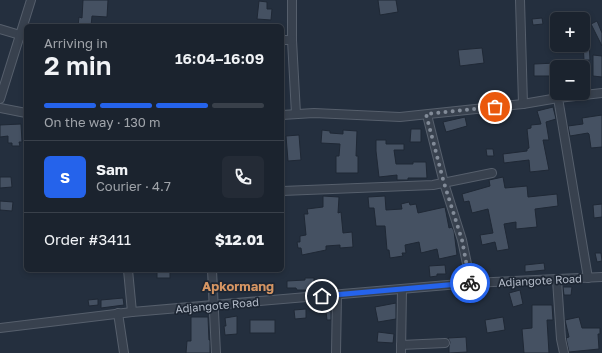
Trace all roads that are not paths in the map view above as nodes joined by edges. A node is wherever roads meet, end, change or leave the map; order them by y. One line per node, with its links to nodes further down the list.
1 (31, 0): 4 (street)
2 (292, 0): 8 (street)
3 (520, 0): 14 (street)
4 (26, 24)
5 (0, 28): 6 (street)
6 (23, 36): 11 (street)
7 (284, 40): 8 (street)
8 (292, 40): 17 (street)
9 (602, 93): 10 (street)
10 (590, 94)
11 (0, 99)
12 (550, 99): 14 (street)
13 (558, 100): 26 (street)
14 (522, 104): 18 (street)
15 (0, 108): 16 (street)
16 (24, 114)
17 (296, 114): 18 (street); 19 (street)
18 (426, 114): 21 (street)
19 (284, 115)
20 (492, 173): 21 (street)
21 (444, 183): 22 (street); 28 (street)
22 (284, 191)
23 (128, 272): 32 (street)
24 (212, 272): 31 (street)
25 (602, 277): 26 (street, Adjangote Road)
26 (588, 278): 27 (street, Adjangote Road)
27 (557, 280): 28 (street, Adjangote Road); 40 (street)
28 (471, 283): 29 (street, Adjangote Road)
29 (402, 289): 30 (street, Adjangote Road); 36 (street)
30 (337, 295): 31 (street, Adjangote Road); 39 (street)
31 (213, 305): 32 (street, Adjangote Road); 38 (street)
32 (132, 312): 33 (street, Adjangote Road)
33 (118, 313): 34 (street, Adjangote Road); 37 (street)
34 (0, 328)
35 (445, 342): 36 (street)
36 (401, 349)
37 (124, 353)
38 (216, 353)
39 (336, 353)
40 (564, 353)

